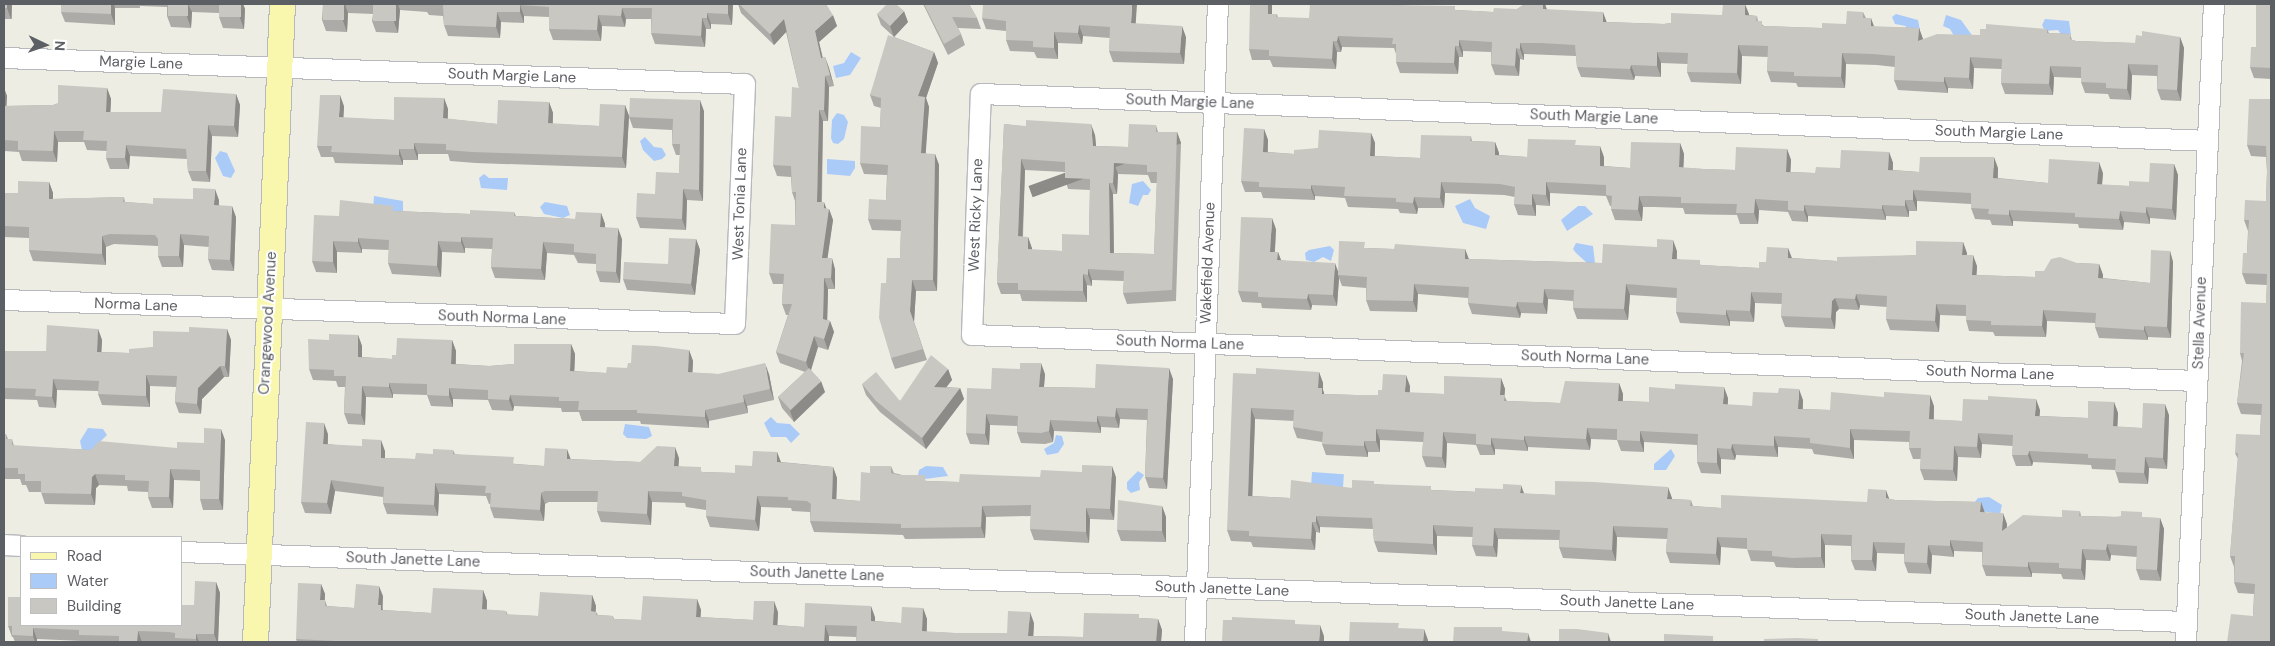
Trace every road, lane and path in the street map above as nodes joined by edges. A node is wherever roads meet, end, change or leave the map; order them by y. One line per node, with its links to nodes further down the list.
1 (282, 4): 5 (main road, Orangewood Avenue)
2 (1218, 4): 8 (street, Wakefield Avenue)
3 (2214, 4): 9 (street, Stella Avenue)
4 (4, 58): 5 (street, Margie Lane)
5 (279, 68): 6 (street, South Margie Lane); 11 (main road, Orangewood Avenue)
6 (745, 84): 12 (street, West Tonia Lane)
7 (980, 94): 8 (street, South Margie Lane); 13 (street, West Ricky Lane)
8 (1214, 102): 9 (street, South Margie Lane); 14 (street, Wakefield Avenue)
9 (2208, 141): 15 (street, Stella Avenue)
10 (4, 300): 11 (street, Norma Lane)
11 (269, 311): 12 (street, South Norma Lane); 19 (main road, Orangewood Avenue)
12 (735, 324)
13 (972, 335): 14 (street, South Norma Lane)
14 (1206, 343): 15 (street, South Norma Lane); 20 (street, Wakefield Avenue)
15 (2198, 381): 21 (street, Stella Avenue)
16 (4, 545): 17 (street)
17 (20, 546)
18 (182, 552): 19 (street, South Janette Lane)
19 (257, 555): 20 (street, South Janette Lane); 22 (main road, Orangewood Avenue)
20 (1198, 588): 21 (street, South Janette Lane); 23 (street, Wakefield Avenue)
21 (2187, 622): 24 (street, Stella Avenue)
22 (255, 642)
23 (1195, 642)
24 (2186, 642)

